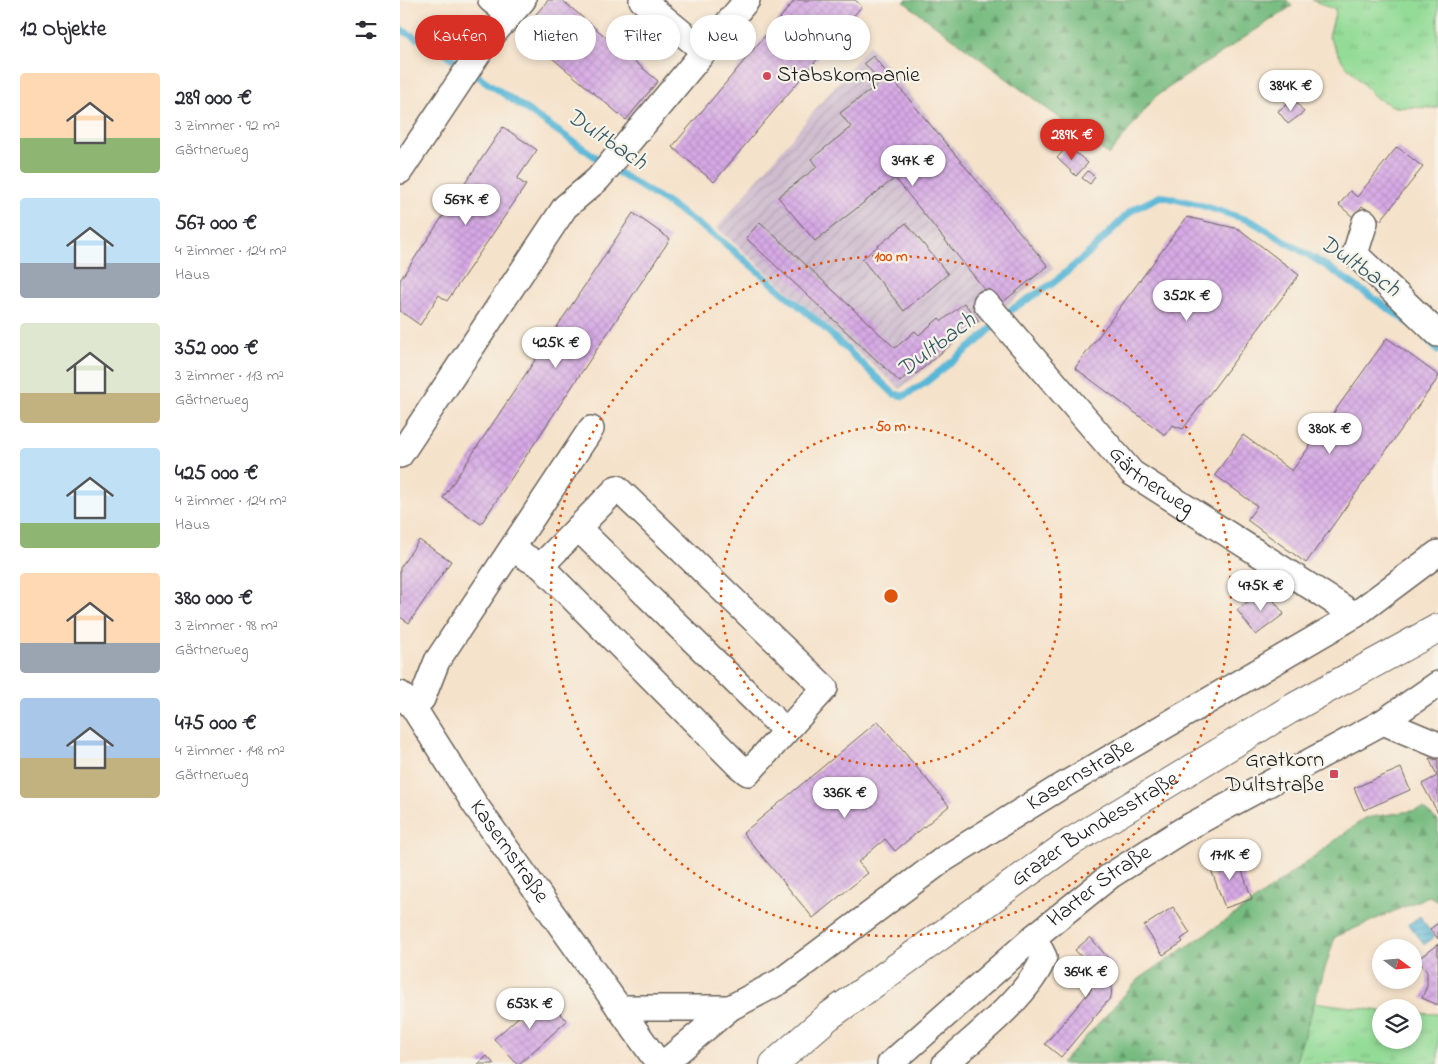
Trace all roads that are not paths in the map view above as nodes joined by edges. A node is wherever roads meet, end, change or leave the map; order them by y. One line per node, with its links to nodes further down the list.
1 (642, 0): 5 (street)
2 (747, 0): 4 (street)
3 (507, 5): 7 (street)
4 (734, 15)
5 (690, 39)
6 (696, 60): 12 (street)
7 (400, 171)
8 (1365, 222): 10 (street)
9 (994, 312): 17 (street, Gärtnerweg)
10 (1438, 334)
11 (591, 429): 14 (street)
12 (400, 455)
13 (578, 528): 16 (street); 22 (street); 22 (street)
14 (512, 548): 16 (street); 20 (street)
15 (1438, 553): 17 (street, Kasernstraße)
16 (542, 566): 22 (street)
17 (1355, 615): 26 (street, Kasernstraße)
18 (1438, 628): 29 (main road, Grazer Bundesstraße)
19 (1438, 684): 21 (street, Harter Straße)
20 (406, 701): 25 (street, Kasernstraße)
21 (1383, 722): 23 (street); 24 (street, Harter Straße)
22 (786, 731)
23 (1438, 745)
24 (1034, 937): 30 (street, Harter Straße); 31 (street)
25 (619, 1008): 26 (street, Kasernstraße); 27 (street, Kasernstraße)
26 (730, 1008): 28 (street, Kasernstraße)
27 (659, 1064)
28 (663, 1064)
29 (774, 1064)
30 (890, 1064)
31 (945, 1064)

